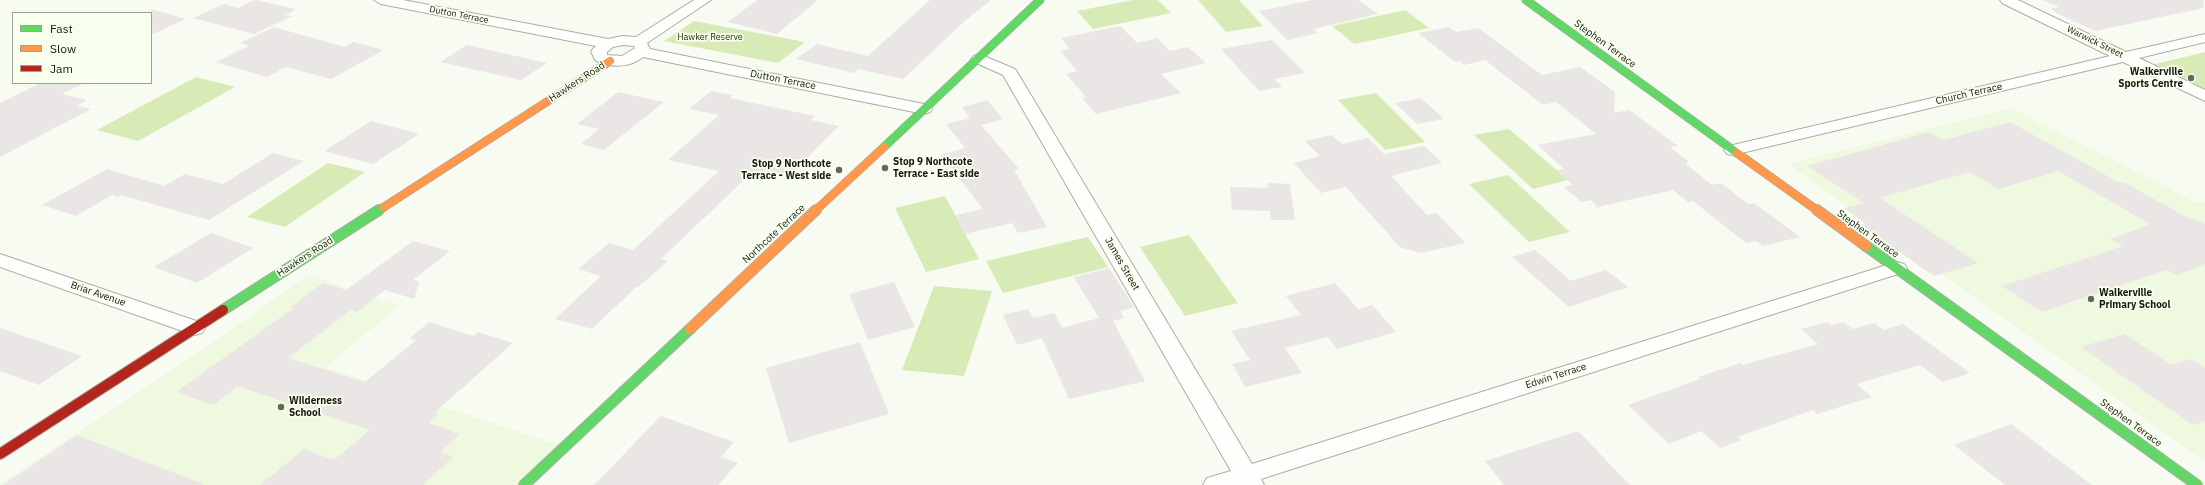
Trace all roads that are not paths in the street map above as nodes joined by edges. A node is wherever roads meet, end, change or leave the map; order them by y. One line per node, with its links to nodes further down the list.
1 (381, 0): 7 (street, Dutton Terrace)
2 (704, 0): 8 (street)
3 (1040, 0): 10 (main road, Northcote Terrace)
4 (1526, 0): 14 (main road, Stephen Terrace)
5 (2007, 0): 9 (street, Warwick Street)
6 (2205, 38): 9 (street, Church Terrace)
7 (608, 44): 8 (street, Dutton Terrace); 11 (street)
8 (640, 47): 11 (street); 13 (street, Dutton Terrace)
9 (2124, 56): 12 (street, Warwick Street); 14 (street, Church Terrace)
10 (979, 59): 13 (main road, Northcote Terrace); 19 (street, James Street)
11 (610, 61): 17 (main road, Hawkers Road)
12 (2205, 96)
13 (924, 109): 20 (main road, Northcote Terrace)
14 (1733, 150): 16 (main road, Stephen Terrace)
15 (0, 260): 17 (street, Briar Avenue)
16 (1897, 268): 19 (street, Edwin Terrace); 22 (main road, Stephen Terrace)
17 (196, 328): 18 (main road, Hawkers Road)
18 (0, 454)
19 (1248, 480): 21 (street, Edwin Terrace)
20 (524, 485)
21 (1215, 485)
22 (2197, 485)

